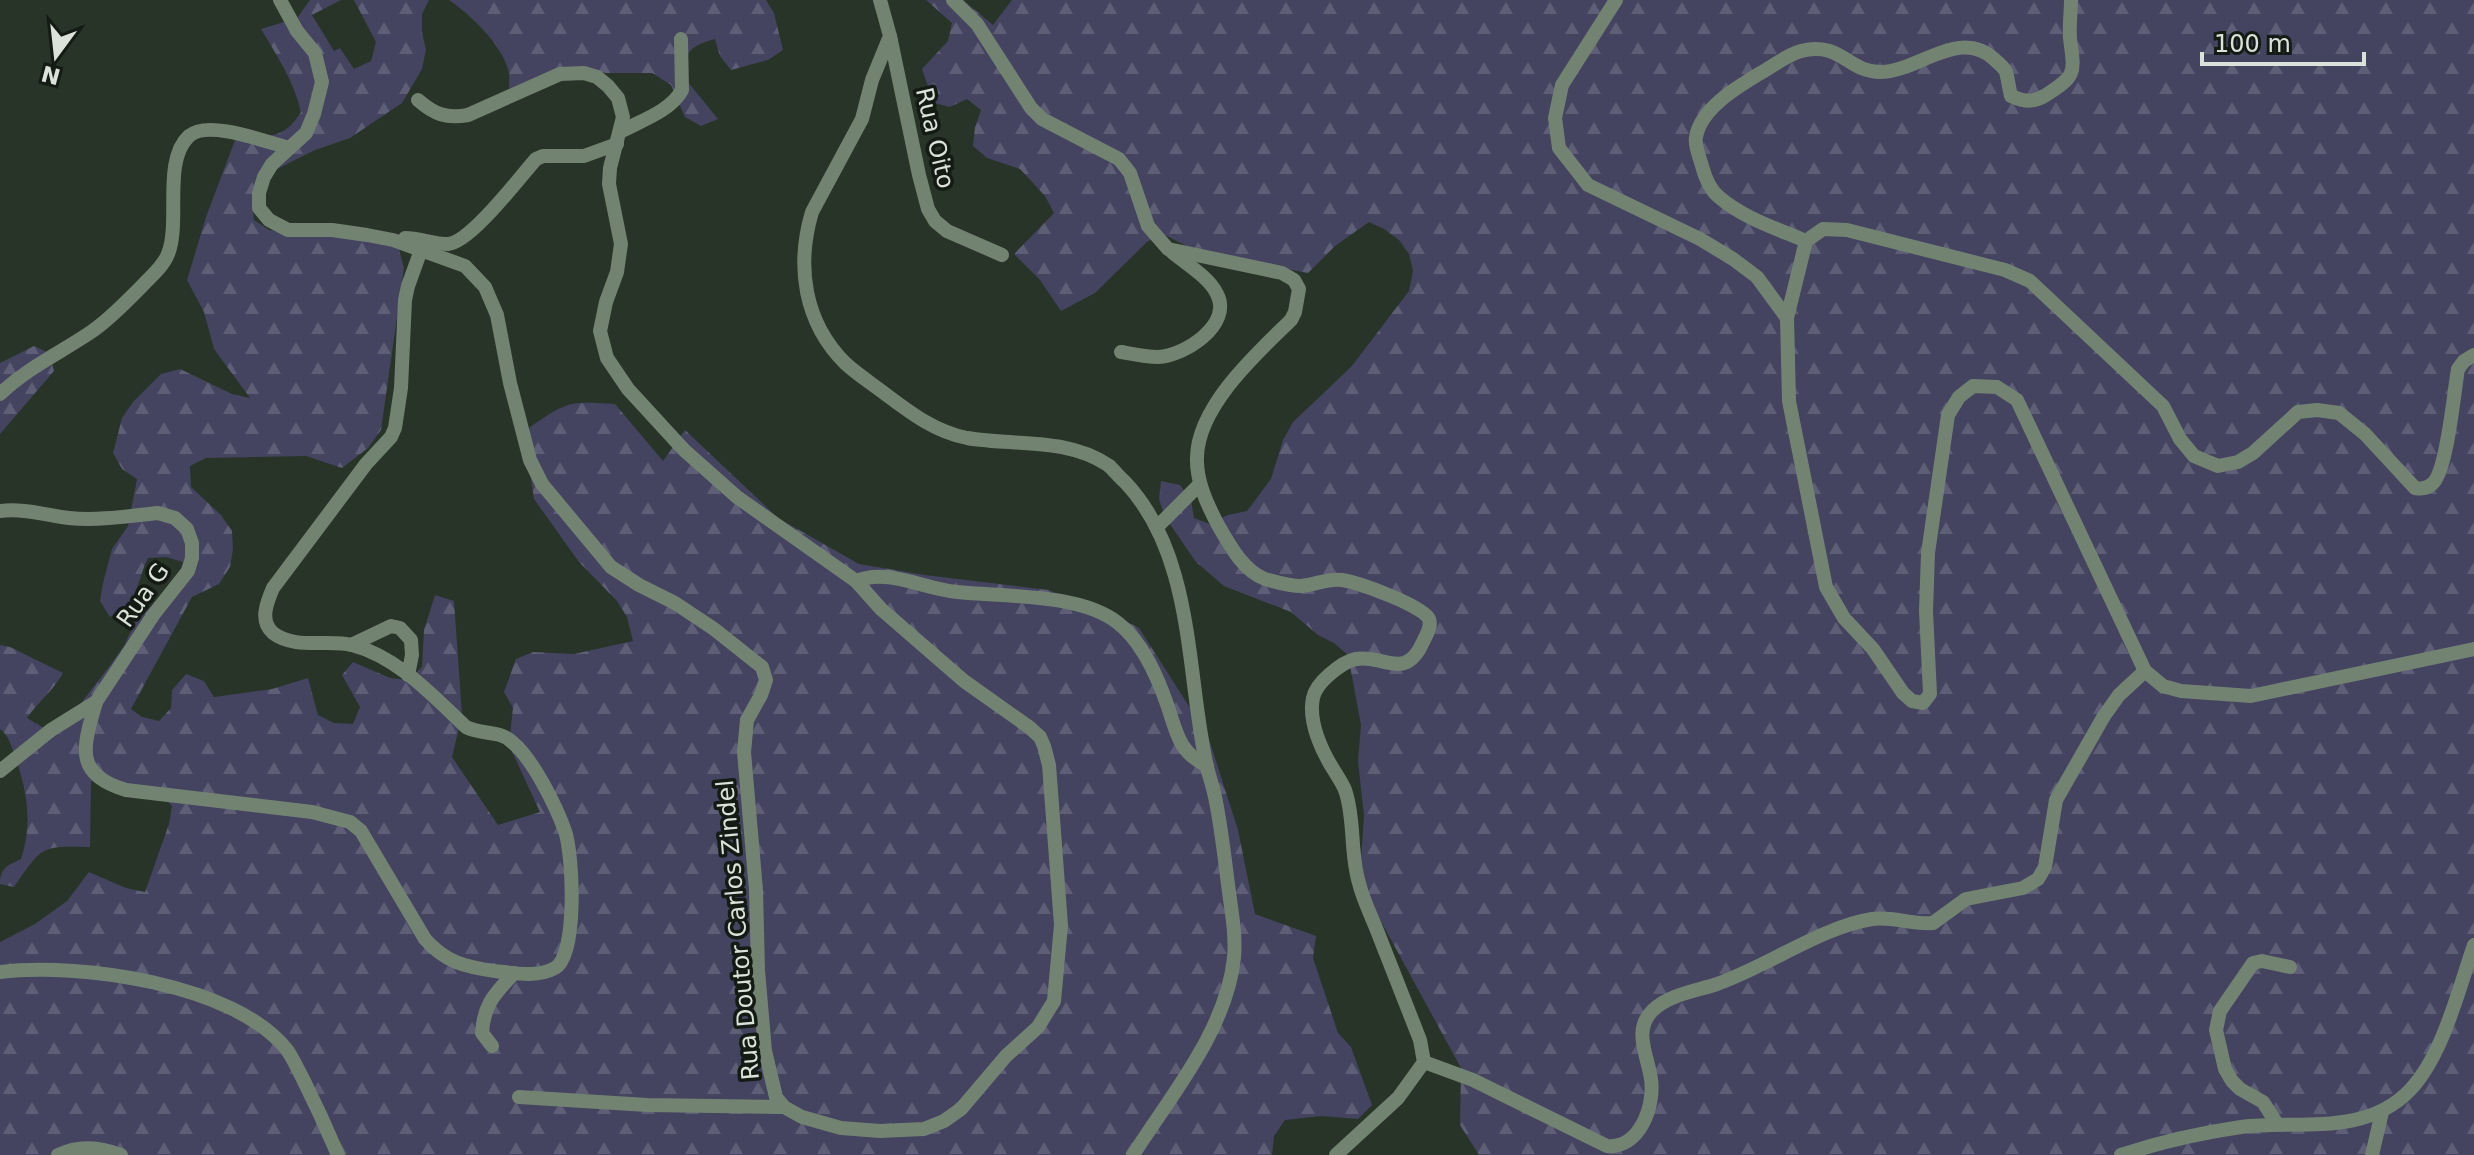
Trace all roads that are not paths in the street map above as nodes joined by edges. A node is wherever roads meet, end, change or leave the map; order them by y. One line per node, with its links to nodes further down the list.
1 (280, 0): 10 (street)
2 (880, 0): 6 (street, Rua Oito)
3 (953, 0): 13 (street)
4 (1616, 0): 16 (street)
5 (2071, 0): 12 (street)
6 (890, 36): 15 (street, Rua Oito); 22 (street)
7 (681, 39): 9 (street)
8 (418, 100): 9 (street, Rua Doutor Carlos Zindel)
9 (618, 138): 11 (street); 23 (street, Rua Doutor Carlos Zindel)
10 (289, 148): 11 (street); 19 (street)
11 (393, 240): 14 (street)
12 (1806, 241): 16 (street); 18 (street)
13 (1168, 249): 17 (street); 20 (street)
14 (421, 250): 24 (street); 38 (street, Rua Doutor Carlos Zindel)
15 (1002, 255)
16 (1787, 318): 26 (street)
17 (1121, 352)
18 (2474, 355)
19 (0, 394)
20 (1200, 484): 22 (street); 36 (street)
21 (0, 511): 28 (street, Rua G)
22 (1157, 527): 29 (street)
23 (856, 581): 29 (street); 38 (street, Rua Doutor Carlos Zindel)
24 (351, 645): 27 (street); 27 (street)
25 (2474, 649): 26 (street)
26 (2145, 671): 36 (street)
27 (408, 675): 34 (street)
28 (96, 702): 30 (street, Rua G); 34 (street)
29 (1207, 766): 44 (street)
30 (0, 771)
31 (2474, 945): 39 (street)
32 (2290, 967): 40 (street)
33 (0, 972): 43 (street)
34 (514, 973): 35 (street)
35 (492, 1046)
36 (1424, 1062): 45 (street)
37 (519, 1097): 38 (street)
38 (784, 1107)
39 (2382, 1112): 40 (street); 47 (street)
40 (2277, 1124): 46 (street)
41 (58, 1155): 42 (street)
42 (121, 1155)
43 (338, 1155)
44 (1133, 1155)
45 (1336, 1155)
46 (2121, 1155)
47 (2372, 1155)

